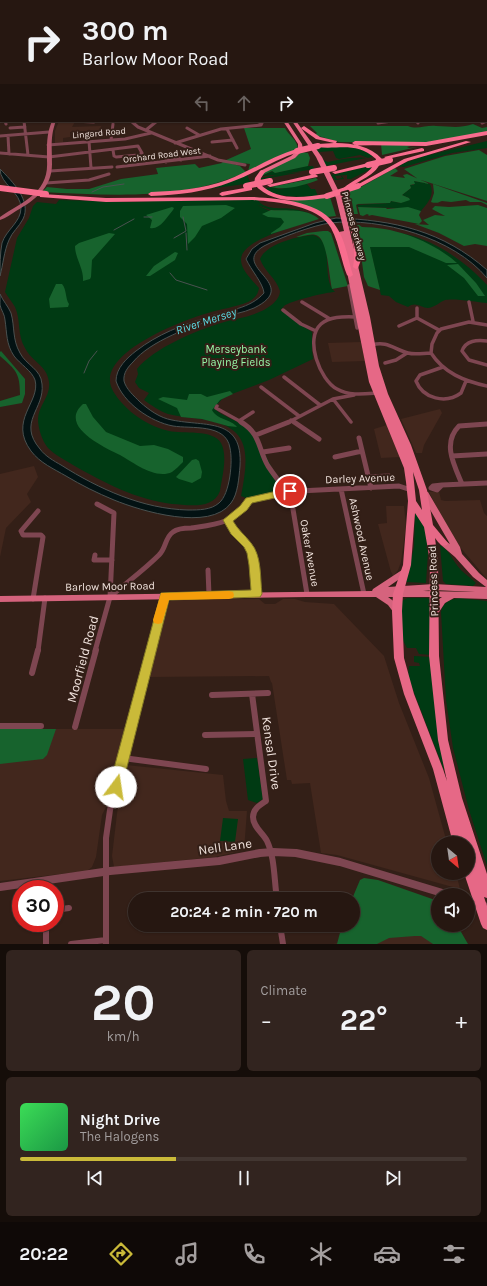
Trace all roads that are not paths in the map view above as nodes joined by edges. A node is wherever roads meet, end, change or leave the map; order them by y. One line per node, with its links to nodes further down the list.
1 (24, 0): 2 (highway)
2 (30, 0)
3 (24, 122): 14 (street)
4 (53, 122): 21 (main road)
5 (132, 122): 20 (street)
6 (156, 122): 20 (street)
7 (260, 122): 19 (street)
8 (287, 122): 51 (highway)
9 (287, 122): 60 (highway, Princess Parkway)
10 (295, 122): 60 (highway, Princess Parkway)
11 (295, 122): 17 (highway)
12 (112, 124): 28 (street)
13 (215, 124): 18 (street)
14 (25, 127): 15 (street); 23 (street)
15 (10, 128)
16 (187, 128): 24 (street)
17 (304, 128): 25 (highway)
18 (221, 129): 19 (street); 24 (street)
19 (226, 129): 29 (street)
20 (146, 130): 22 (street)
21 (48, 132): 23 (street); 34 (main road)
22 (151, 132): 28 (street, Lingard Road); 33 (street)
23 (26, 134): 27 (street); 40 (street)
24 (199, 135): 33 (street)
25 (487, 135): 32 (highway); 43 (highway)
26 (0, 136): 27 (street)
27 (8, 136): 39 (street)
28 (111, 140): 30 (street, Lingard Road)
29 (233, 140): 31 (street); 35 (street)
30 (89, 141): 34 (street, Lingard Road); 37 (street)
31 (212, 142)
32 (470, 142): 43 (highway); 51 (highway, bridge)
33 (174, 143): 41 (street)
34 (48, 144): 42 (main road)
35 (237, 148)
36 (113, 150): 36 (street); 37 (street)
37 (90, 151): 42 (street); 48 (street)
38 (0, 153): 39 (street)
39 (9, 154): 40 (street)
40 (28, 155): 42 (street)
41 (210, 156): 44 (street, Orchard Road West); 45 (street)
42 (49, 157): 49 (main road)
43 (389, 158): 54 (highway, bridge)
44 (131, 165): 47 (street, Orchard Road West); 50 (street)
45 (245, 165)
46 (112, 167): 48 (street)
47 (116, 167)
48 (91, 168): 49 (street)
49 (50, 170): 53 (main road)
50 (134, 170)
51 (262, 172)
52 (108, 174): 53 (street)
53 (46, 183): 61 (main road)
54 (248, 187): 58 (highway); 59 (highway)
55 (0, 188): 57 (highway, bridge)
56 (0, 191): 57 (highway, bridge)
57 (44, 195): 58 (highway); 59 (highway)
58 (97, 196): 60 (highway, bridge)
59 (165, 200): 64 (highway)
60 (343, 212): 62 (highway); 62 (highway, Princess Parkway)
61 (0, 219)
62 (348, 232): 63 (highway); 64 (highway, Princess Parkway)
63 (356, 267): 64 (highway, Princess Parkway)
64 (354, 275): 70 (highway, Princess Road); 80 (highway, Princess Road)
65 (348, 288): 70 (street, Princess Road)
66 (302, 302): 72 (street)
67 (469, 302): 73 (street)
68 (417, 308): 71 (street)
69 (284, 310): 78 (street)
70 (358, 317): 72 (street); 76 (street, Princess Road); 90 (highway, Princess Road)
71 (417, 318): 75 (street); 77 (street)
72 (330, 319): 78 (street)
73 (473, 321): 74 (street); 77 (street)
74 (487, 324)
75 (399, 326)
76 (357, 328)
77 (439, 330): 82 (street)
78 (316, 331): 91 (street)
79 (487, 341): 84 (street)
80 (372, 345): 81 (street); 118 (highway, Princess Road)
81 (407, 353): 82 (street); 83 (street)
82 (431, 353): 85 (street)
83 (386, 362)
84 (487, 365)
85 (443, 368): 87 (street); 87 (street)
86 (284, 377): 93 (street)
87 (466, 381): 88 (street)
88 (487, 386)
89 (261, 387): 96 (street)
90 (377, 393): 91 (street); 117 (highway, Princess Road)
91 (357, 394): 92 (street)
92 (333, 400): 93 (street); 99 (street)
93 (320, 405): 96 (street)
94 (217, 406): 98 (street)
95 (253, 412): 98 (street)
96 (299, 416): 97 (street)
97 (291, 420): 101 (street); 103 (street)
98 (239, 421): 101 (street)
99 (351, 422)
100 (487, 424): 108 (street)
101 (256, 435): 106 (street)
102 (359, 438): 105 (street)
103 (319, 439)
104 (288, 448): 106 (street)
105 (362, 450): 109 (street); 111 (street)
106 (263, 452): 119 (street)
107 (487, 454): 108 (street)
108 (452, 456): 113 (street)
109 (335, 457)
110 (389, 476): 111 (street)
111 (368, 477): 115 (street)
112 (487, 483): 113 (street)
113 (462, 484): 114 (street)
114 (442, 485)
115 (371, 488): 116 (street, Darley Avenue); 117 (street, Darley Avenue)
116 (341, 489): 119 (street, Darley Avenue); 137 (street, Ashwood Avenue)
117 (411, 490): 120 (highway, Princess Road)
118 (423, 490): 124 (highway, Princess Road); 127 (main road)
119 (288, 492): 123 (street, Darley Avenue); 136 (street, Oaker Avenue)
120 (412, 501): 124 (highway); 130 (highway, Princess Road)
121 (97, 504): 128 (street, Moorfield Road)
122 (38, 511): 144 (street)
123 (228, 520): 135 (street); 141 (street, Darley Avenue)
124 (430, 527): 125 (highway); 133 (highway, Princess Road)
125 (444, 543): 127 (main road)
126 (95, 554): 128 (street)
127 (458, 555): 131 (main road)
128 (112, 560): 141 (street, Moorfield Road)
129 (208, 570): 138 (street)
130 (405, 571): 132 (highway, Princess Road); 134 (main road)
131 (487, 590): 133 (main road, Barlow Moor Road); 139 (main road, Barlow Moor Road)
132 (399, 591): 133 (main road, Barlow Moor Road); 134 (main road, Barlow Moor Road); 145 (highway, Princess Road)
133 (434, 591): 139 (main road, Barlow Moor Road); 146 (highway, Princess Road)
134 (375, 593): 137 (main road, Barlow Moor Road); 145 (main road)
135 (256, 594): 136 (main road, Barlow Moor Road); 138 (main road, Barlow Moor Road)
136 (307, 594): 137 (main road, Barlow Moor Road)
137 (364, 594)
138 (209, 595): 140 (main road, Barlow Moor Road)
139 (460, 595): 146 (main road)
140 (164, 596): 141 (main road, Barlow Moor Road); 156 (street)
141 (110, 597): 142 (main road, Barlow Moor Road); 153 (street, Moorfield Road)
142 (45, 598): 144 (main road, Barlow Moor Road); 147 (street)
143 (0, 599): 144 (main road, Barlow Moor Road)
144 (33, 599)
145 (397, 611): 158 (highway, Princess Road)
146 (434, 613): 165 (highway, Princess Road)
147 (32, 673)
148 (268, 693): 149 (street)
149 (252, 694): 150 (street); 154 (street, Kensal Drive)
150 (212, 695)
151 (0, 726): 152 (street)
152 (41, 726)
153 (75, 727)
154 (257, 734): 155 (street); 159 (street, Kensal Drive)
155 (205, 736)
156 (123, 758): 157 (street); 160 (street)
157 (206, 768)
158 (457, 836)
159 (271, 852): 160 (street, Nell Lane); 163 (street, Nell Lane); 164 (street)
160 (106, 871): 162 (street, Nell Lane); 172 (street)
161 (473, 880): 166 (highway)
162 (0, 887)
163 (431, 889)
164 (276, 892)
165 (487, 892)
166 (484, 906): 169 (highway)
167 (69, 908): 168 (street)
168 (64, 909)
169 (487, 924)
170 (46, 932): 173 (street)
171 (281, 932): 175 (street)
172 (106, 942): 174 (street)
173 (46, 944)
174 (71, 944)
175 (283, 944)

